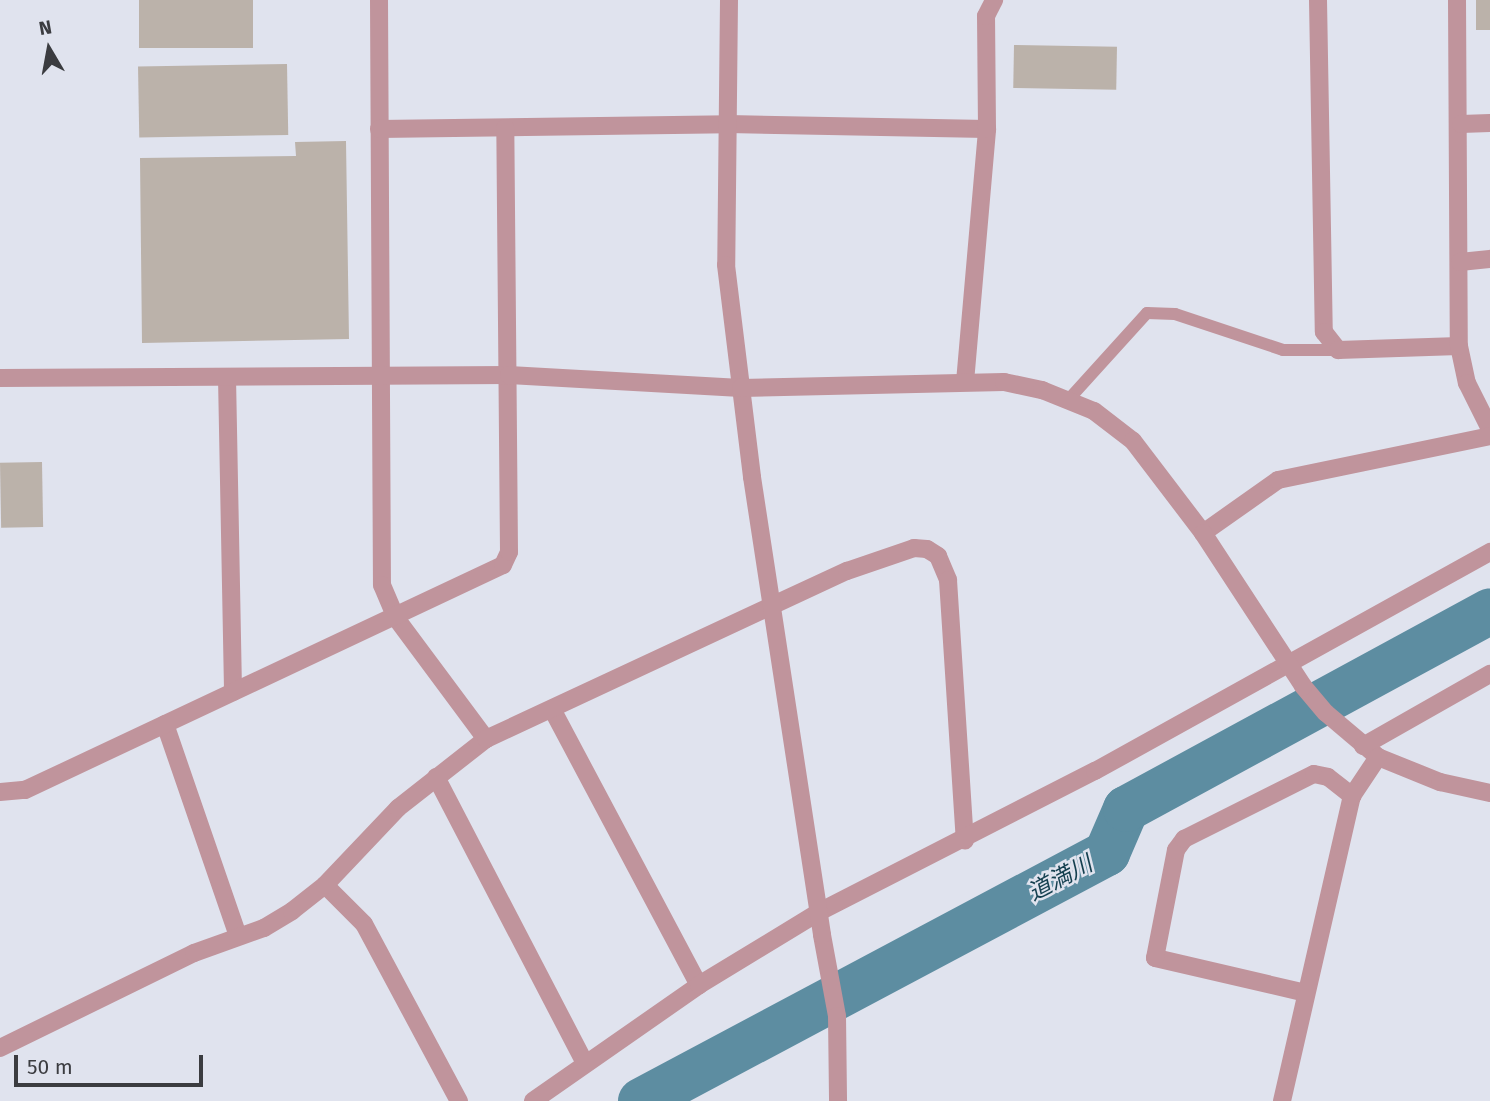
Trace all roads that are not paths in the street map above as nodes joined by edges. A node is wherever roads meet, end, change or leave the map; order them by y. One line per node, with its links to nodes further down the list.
1 (379, 0): 9 (street)
2 (729, 0): 7 (street)
3 (995, 0): 11 (street)
4 (1318, 0): 15 (street)
5 (1457, 0): 8 (street)
6 (1490, 123): 8 (street)
7 (728, 124): 10 (street); 11 (street); 21 (street)
8 (1461, 124): 13 (street)
9 (379, 128): 10 (street); 18 (street)
10 (505, 128): 16 (street)
11 (987, 129): 20 (street)
12 (1490, 259): 13 (street)
13 (1460, 262): 14 (street)
14 (1459, 346): 15 (street); 23 (street)
15 (1338, 350): 22 (lane)
16 (509, 375): 18 (street); 21 (street); 28 (street)
17 (227, 377): 18 (street); 19 (street); 31 (street)
18 (380, 377): 28 (street)
19 (0, 378)
20 (965, 382): 21 (street); 22 (street)
21 (741, 387): 27 (street)
22 (1069, 398): 25 (street)
23 (1490, 429)
24 (1490, 436): 25 (street)
25 (1203, 533): 29 (street)
26 (1490, 552): 29 (street)
27 (772, 606): 32 (street); 41 (street); 43 (street)
28 (396, 618): 31 (street); 34 (street)
29 (1287, 662): 35 (street); 41 (street)
30 (1490, 674): 35 (street)
31 (233, 692): 33 (street)
32 (552, 709): 34 (street); 45 (street)
33 (165, 724): 38 (street); 44 (street)
34 (486, 739): 37 (street)
35 (1359, 742): 36 (street)
36 (1378, 757): 39 (street); 40 (street)
37 (436, 777): 42 (street); 48 (street)
38 (0, 792)
39 (1490, 793)
40 (1352, 796): 46 (street); 46 (street)
41 (965, 840): 43 (street)
42 (325, 886): 44 (street); 49 (street)
43 (819, 912): 45 (street); 51 (street)
44 (239, 936): 47 (street)
45 (699, 985): 48 (street)
46 (1306, 993): 52 (street)
47 (0, 1048)
48 (584, 1061): 50 (street)
49 (459, 1101)
50 (533, 1101)
51 (838, 1101)
52 (1282, 1101)

